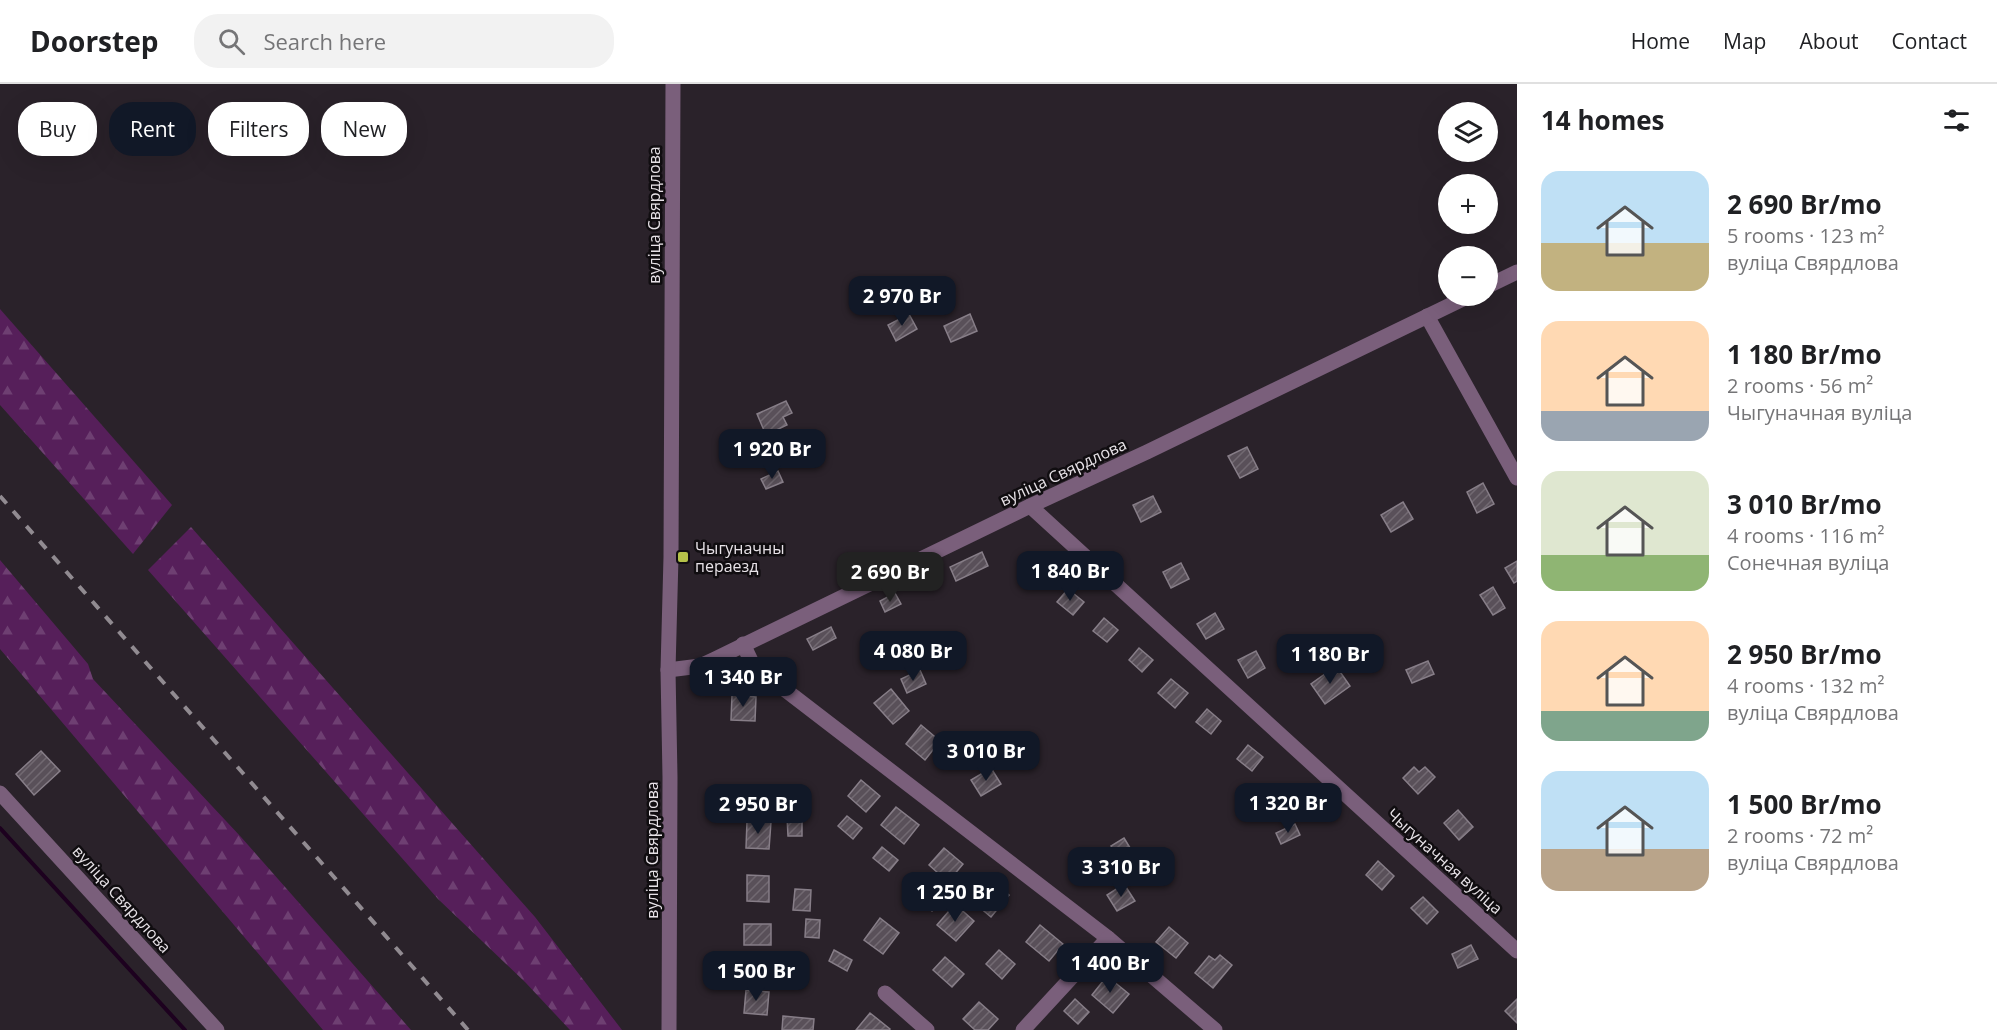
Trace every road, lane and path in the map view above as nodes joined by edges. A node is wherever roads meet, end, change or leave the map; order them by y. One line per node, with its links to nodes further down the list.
1 (673, 84): 9 (street, вуліца Свярдлова)
2 (1517, 272): 3 (street)
3 (1498, 281)
4 (1448, 306): 5 (street, вуліца Свярдлова)
5 (1427, 316): 6 (street); 7 (street, вуліца Свярдлова)
6 (1517, 478)
7 (1030, 506): 8 (street, вуліца Свярдлова); 12 (street, Чыгуначная вуліца)
8 (743, 644): 9 (street, вуліца Свярдлова); 11 (street)
9 (668, 670): 15 (street, вуліца Свярдлова)
10 (0, 793): 14 (street, вуліца Свярдлова)
11 (1108, 938): 17 (street); 18 (street)
12 (1517, 951)
13 (885, 993): 16 (street)
14 (217, 1030)
15 (669, 1030)
16 (927, 1030)
17 (1023, 1030)
18 (1215, 1030)

